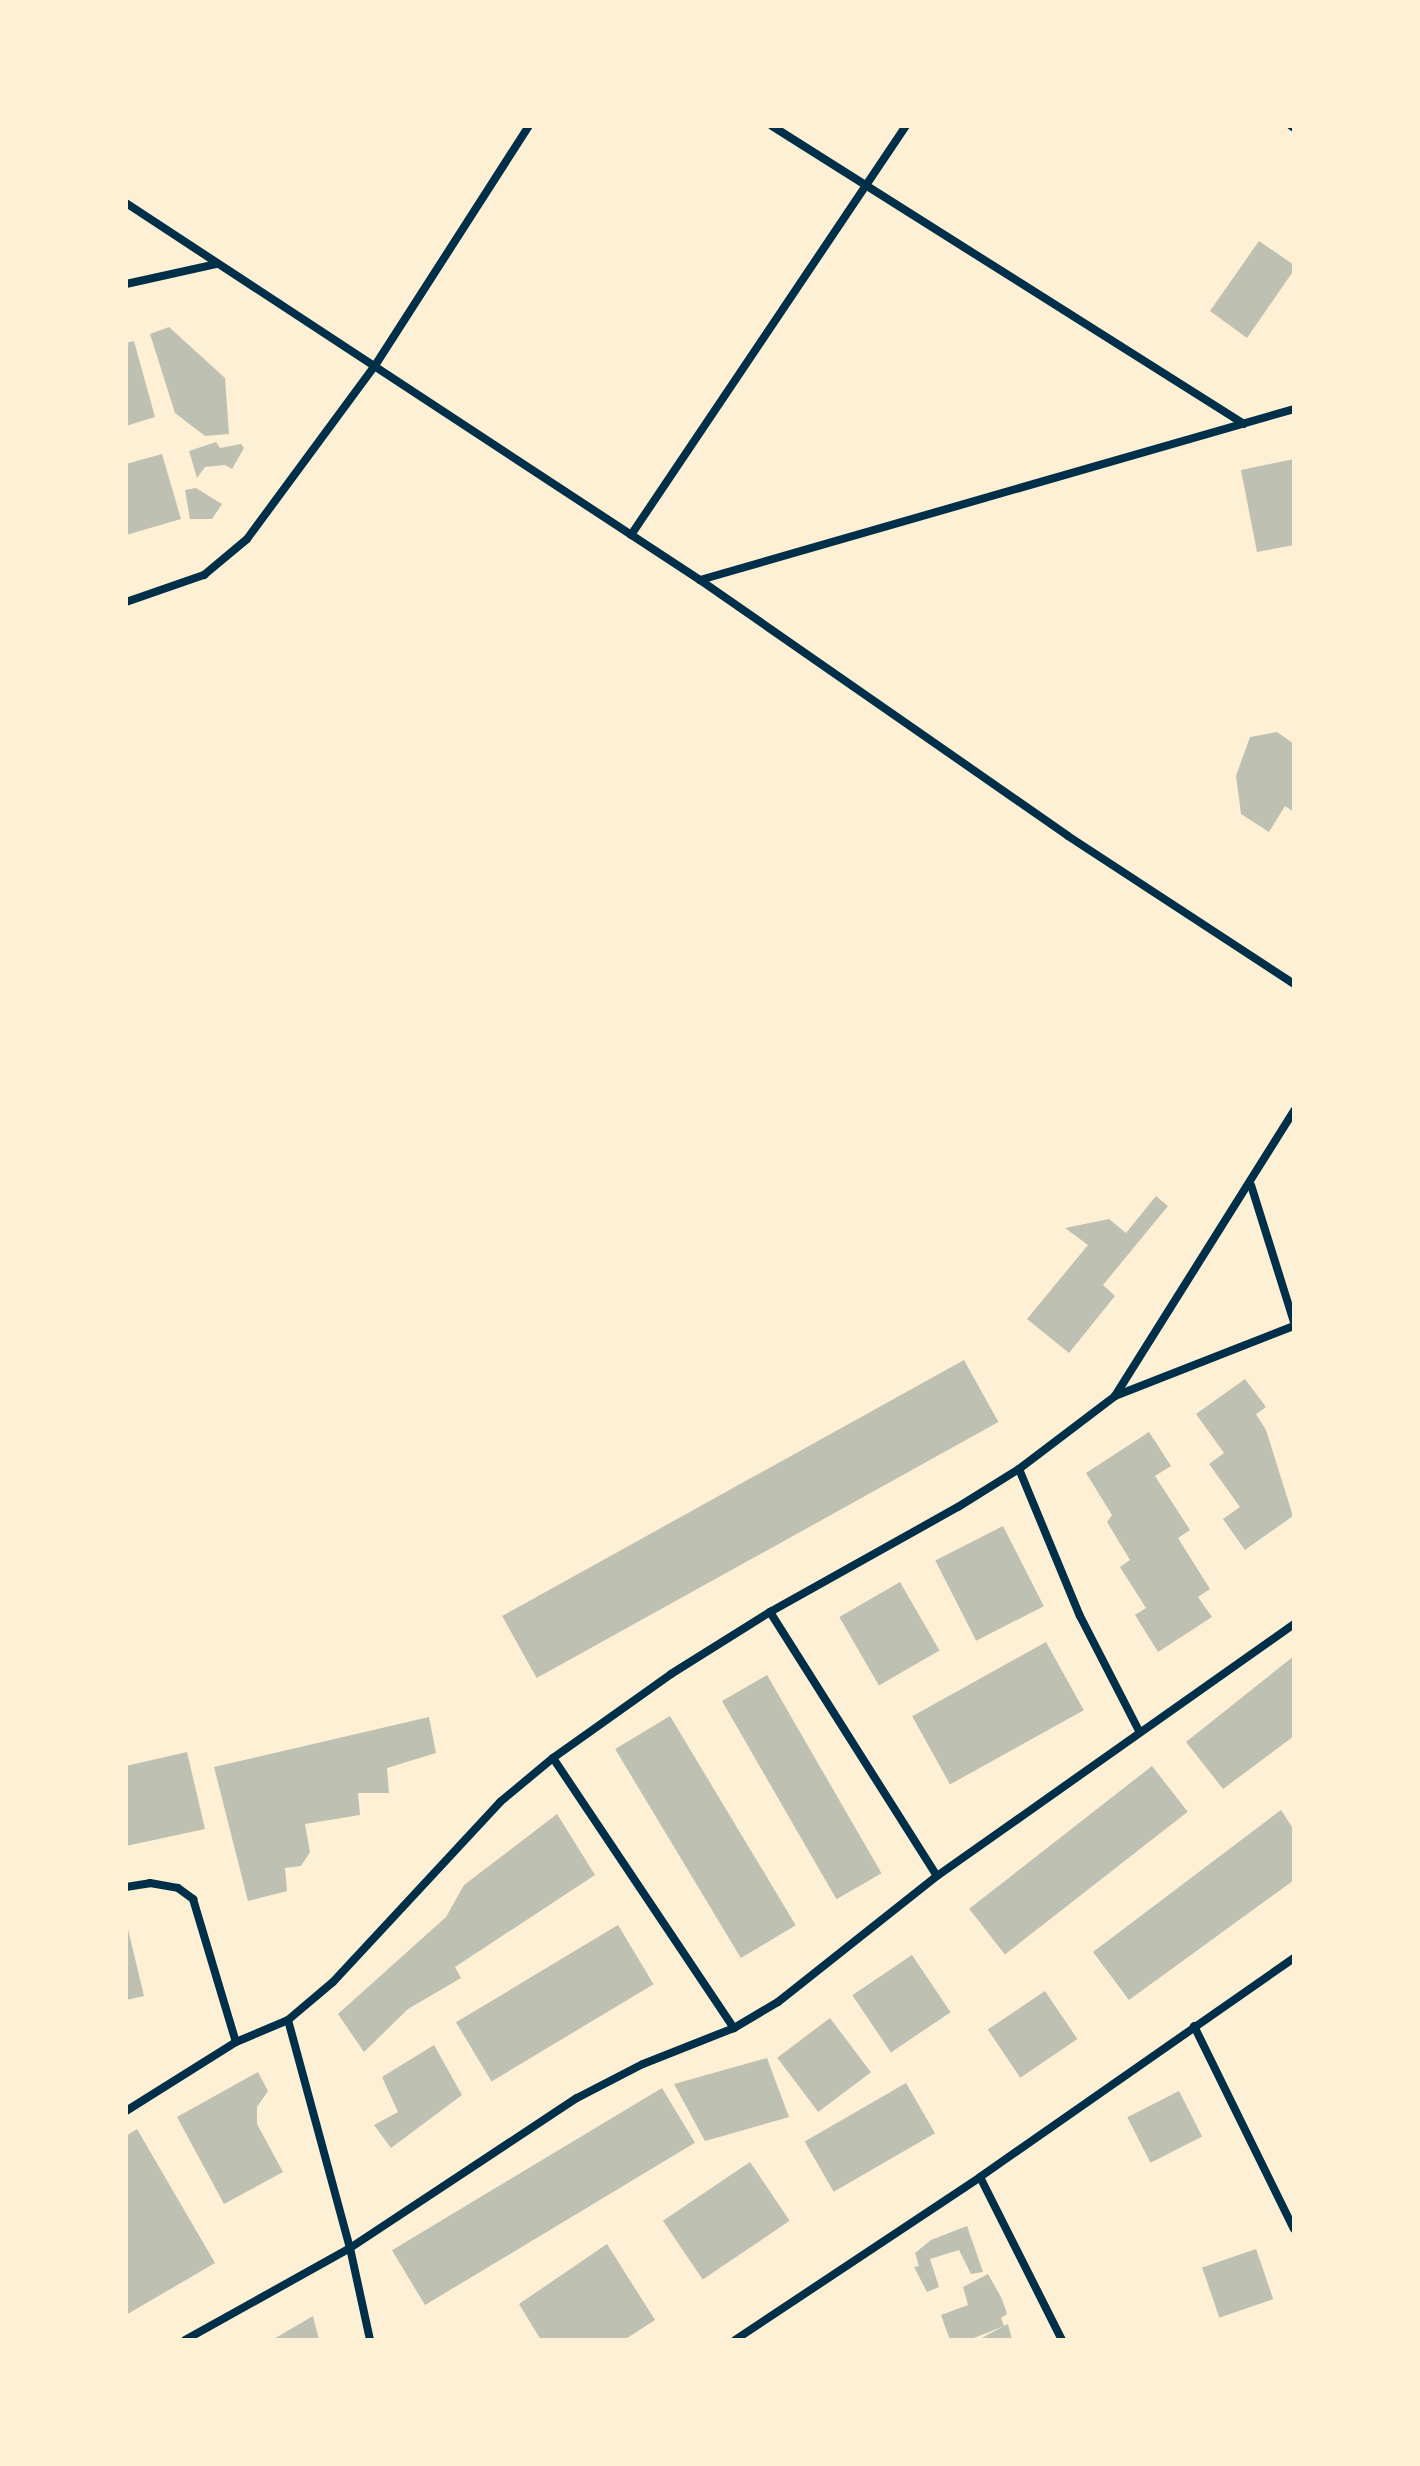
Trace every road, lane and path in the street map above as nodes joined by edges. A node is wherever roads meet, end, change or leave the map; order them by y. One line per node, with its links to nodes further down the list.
1 (529, 126): 8 (street)
2 (772, 126): 4 (street)
3 (906, 126): 4 (street)
4 (866, 184): 10 (street); 11 (street)
5 (126, 203): 6 (street)
6 (216, 264): 7 (street); 8 (street)
7 (126, 284)
8 (376, 364): 11 (street); 13 (street)
9 (1294, 409): 10 (street)
10 (1244, 424): 12 (street)
11 (631, 535): 12 (street)
12 (700, 580): 14 (street)
13 (126, 602)
14 (1294, 984)
15 (1294, 1111): 16 (street)
16 (1251, 1185): 17 (street); 18 (street)
17 (1294, 1324): 18 (street)
18 (1115, 1396): 19 (street)
19 (1019, 1469): 20 (street); 22 (street)
20 (770, 1612): 23 (street); 24 (street)
21 (1294, 1624): 22 (street)
22 (1139, 1731): 24 (street)
23 (553, 1758): 27 (street); 29 (street)
24 (937, 1876): 29 (street)
25 (126, 1887): 30 (street)
26 (1294, 1958): 28 (street)
27 (288, 2020): 30 (street); 34 (street)
28 (1194, 2026): 32 (street); 33 (street)
29 (734, 2028): 34 (street)
30 (236, 2042): 31 (street)
31 (126, 2111)
32 (980, 2177): 37 (street); 38 (street)
33 (1294, 2229)
34 (350, 2248): 35 (street); 36 (street)
35 (185, 2340)
36 (370, 2340)
37 (735, 2340)
38 (1062, 2340)

